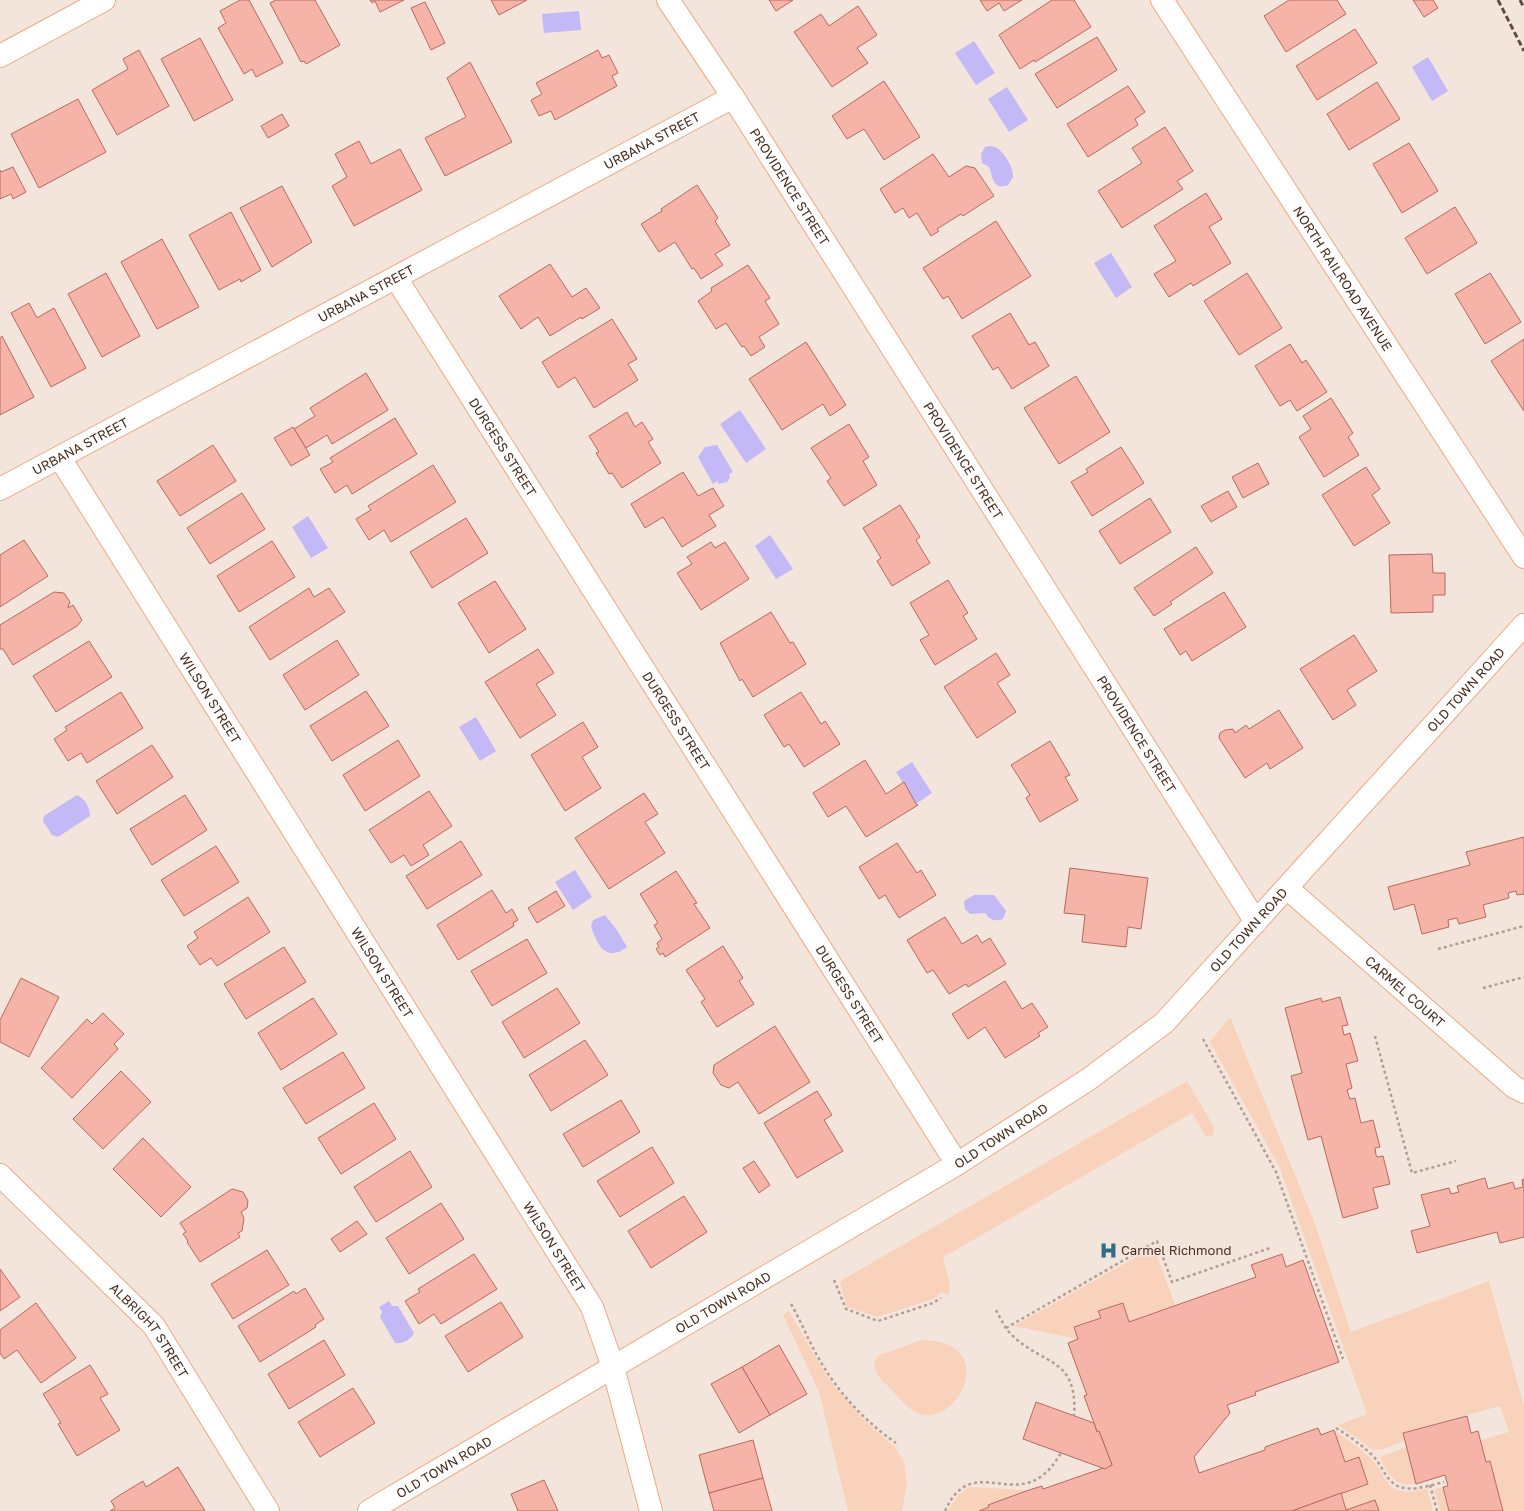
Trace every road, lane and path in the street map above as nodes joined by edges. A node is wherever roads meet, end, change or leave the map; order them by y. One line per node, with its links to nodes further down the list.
1 (104, 0): 4 (street)
2 (668, 0): 5 (street, PROVIDENCE STREET)
3 (1162, 0): 9 (street, NORTH RAILROAD AVENUE)
4 (0, 56)
5 (733, 97): 6 (street, URBANA STREET); 12 (street, PROVIDENCE STREET)
6 (396, 278): 7 (street, URBANA STREET); 21 (street, DURGESS STREET)
7 (60, 458): 8 (street, URBANA STREET); 30 (street, WILSON STREET)
8 (0, 489)
9 (1524, 557)
10 (1524, 625): 11 (street, OLD TOWN ROAD)
11 (1287, 888): 12 (street, OLD TOWN ROAD); 19 (street, CARMEL COURT)
12 (1256, 922): 21 (street, OLD TOWN ROAD)
13 (1524, 926): 14 (path)
14 (1438, 949)
15 (1524, 977): 16 (path)
16 (1483, 988)
17 (1375, 1036): 20 (path)
18 (1203, 1039): 29 (path)
19 (1524, 1092)
20 (1456, 1161)
21 (956, 1164): 30 (street, OLD TOWN ROAD)
22 (0, 1175): 37 (street, ALBRIGHT STREET)
23 (1270, 1248): 28 (path)
24 (834, 1280): 25 (path)
25 (941, 1298)
26 (791, 1304): 33 (path)
27 (996, 1310): 28 (path)
28 (1006, 1328): 31 (path)
29 (1343, 1359)
30 (613, 1367): 38 (street, OLD TOWN ROAD); 39 (street, WILSON STREET)
31 (1074, 1416)
32 (1336, 1428): 36 (path)
33 (896, 1444)
34 (1061, 1454): 40 (path)
35 (1444, 1482): 36 (path)
36 (1430, 1485): 41 (path)
37 (268, 1511)
38 (369, 1511)
39 (651, 1511)
40 (945, 1511)
41 (1437, 1511)

